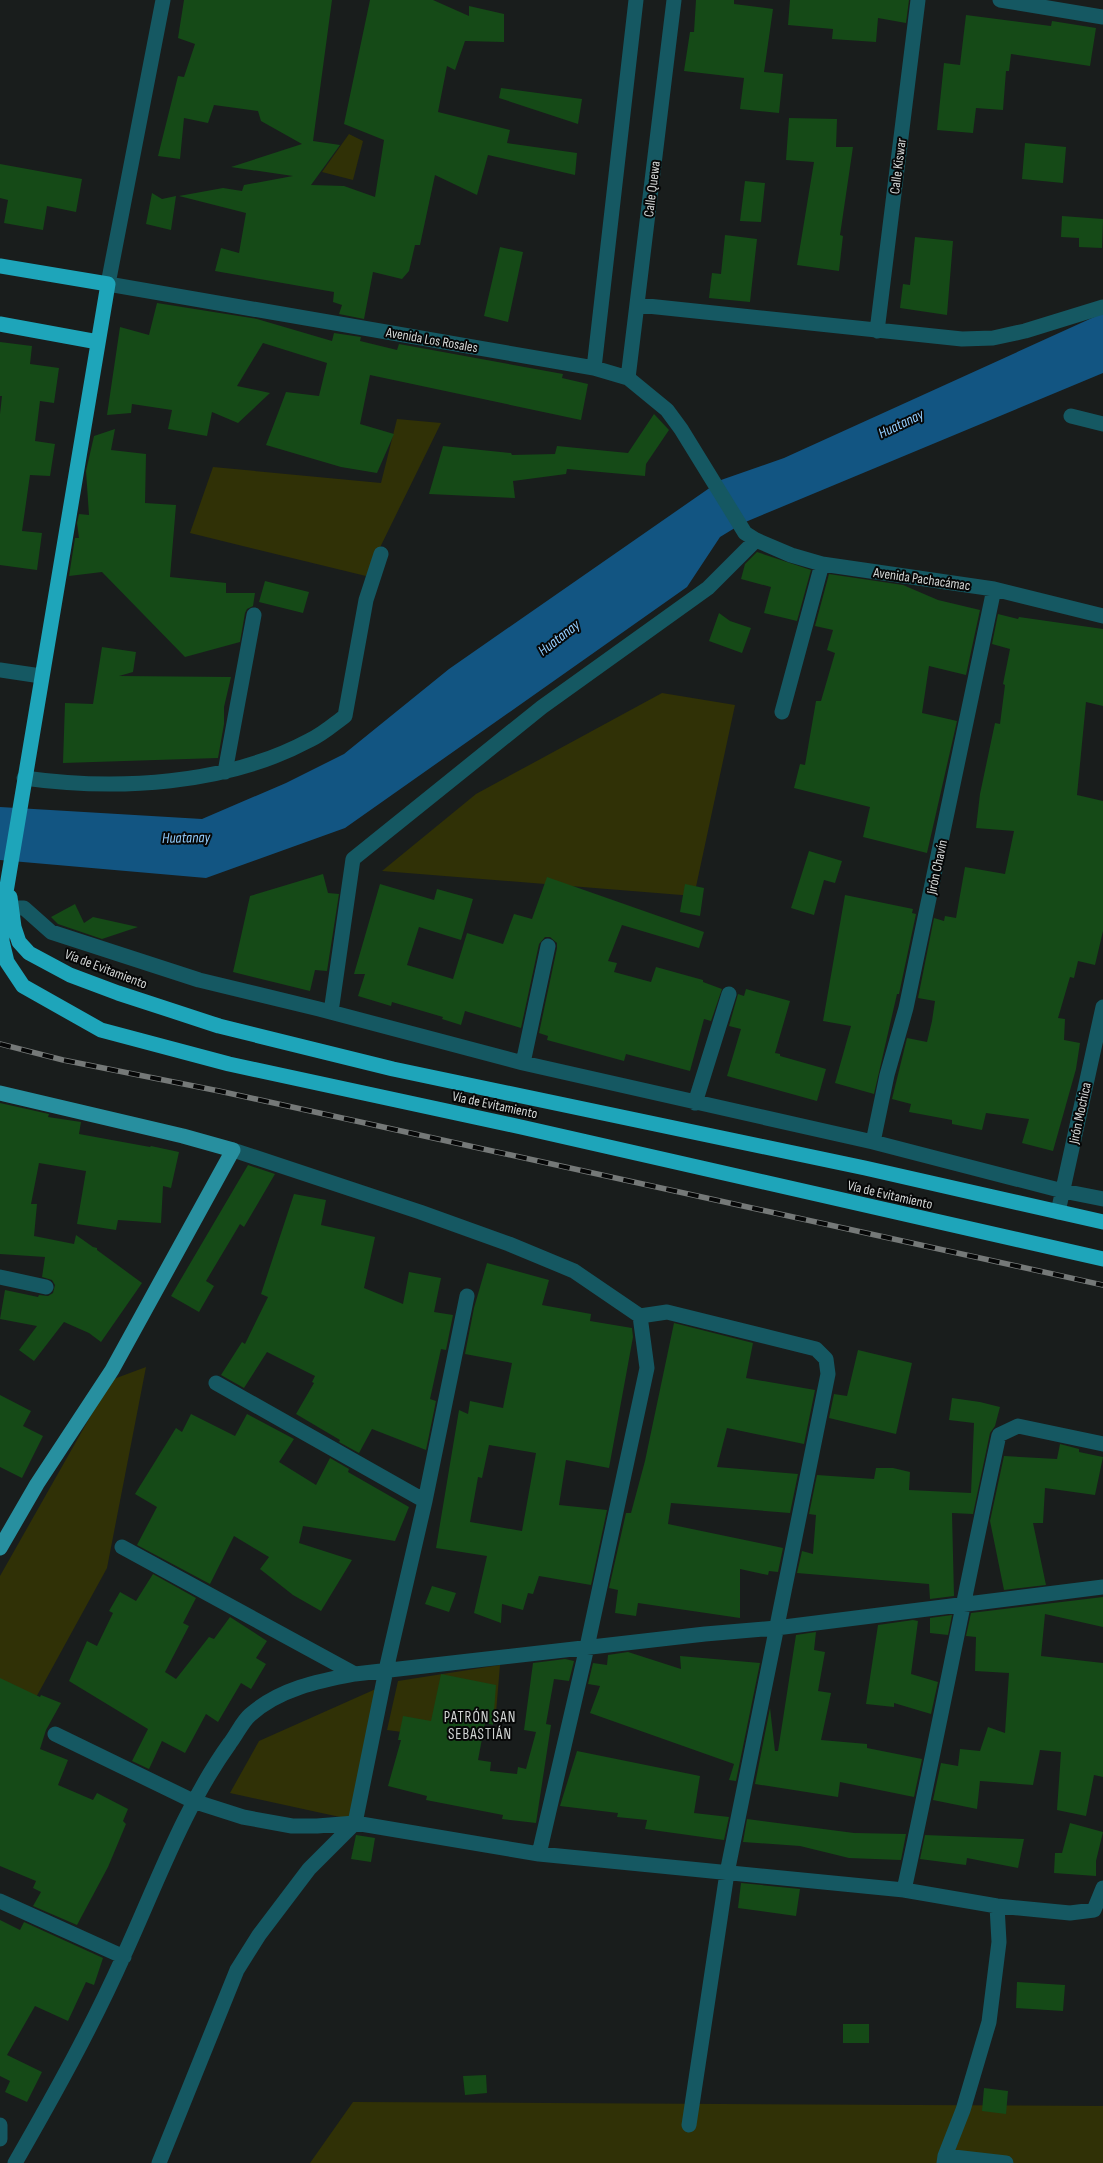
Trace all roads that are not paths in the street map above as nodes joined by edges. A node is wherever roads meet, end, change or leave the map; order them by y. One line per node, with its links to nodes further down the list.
1 (162, 0): 8 (street)
2 (636, 0): 14 (street)
3 (674, 0): 9 (street, Calle Quewa)
4 (918, 0): 12 (street, Calle Kiswar)
5 (1000, 0): 6 (street)
6 (1103, 17)
7 (0, 266): 8 (highway)
8 (108, 284): 13 (highway); 14 (street, Avenida Los Rosales)
9 (638, 305): 12 (street); 15 (street, Calle Quewa)
10 (1103, 307): 12 (street)
11 (0, 324): 13 (highway)
12 (877, 331)
13 (98, 342): 25 (highway)
14 (594, 368): 15 (street, Avenida Los Rosales)
15 (628, 378): 18 (street, Avenida Los Rosales)
16 (1071, 416): 17 (street)
17 (1103, 424)
18 (750, 537): 20 (street, Avenida Pachacámac); 35 (street)
19 (381, 554): 27 (street)
20 (822, 564): 21 (street, Avenida Pachacámac); 26 (street)
21 (994, 589): 23 (street, Avenida Pachacámac); 39 (street, Jirón Chavín)
22 (254, 615): 27 (street)
23 (1103, 616)
24 (0, 670): 25 (street)
25 (41, 676): 28 (highway)
26 (782, 712)
27 (225, 772): 28 (street)
28 (23, 785): 29 (highway)
29 (8, 869): 30 (highway, Vía de Evitamiento); 31 (highway, Vía de Evitamiento)
30 (11, 908): 31 (main road); 35 (street); 43 (highway, Vía de Evitamiento)
31 (0, 921): 45 (highway, Vía de Evitamiento)
32 (548, 946): 36 (street)
33 (729, 994): 38 (street)
34 (1103, 1007): 41 (street, Jirón Mochica)
35 (331, 1012): 36 (street)
36 (523, 1063): 38 (street)
37 (0, 1093): 40 (main road)
38 (695, 1103): 39 (street)
39 (873, 1142): 41 (street)
40 (233, 1150): 49 (street); 54 (main road)
41 (1063, 1191): 42 (street); 43 (street, Jirón Mochica)
42 (1103, 1199)
43 (1058, 1212): 44 (highway, Vía de Evitamiento)
44 (1103, 1222)
45 (1103, 1259)
46 (0, 1276): 47 (street)
47 (46, 1287)
48 (467, 1296): 52 (street)
49 (640, 1316): 57 (street); 58 (street)
50 (216, 1383): 52 (street)
51 (1103, 1444): 56 (street)
52 (425, 1501): 59 (street)
53 (122, 1547): 60 (street)
54 (0, 1548)
55 (1103, 1587): 56 (street)
56 (962, 1604): 57 (street); 67 (street)
57 (776, 1628): 58 (street); 65 (street)
58 (587, 1647): 59 (street); 64 (street)
59 (386, 1670): 60 (street); 63 (street)
60 (355, 1674): 62 (street)
61 (55, 1734): 62 (street)
62 (193, 1801): 63 (street); 70 (street)
63 (355, 1823): 64 (street); 76 (street)
64 (539, 1854): 65 (street)
65 (727, 1873): 67 (street); 71 (street)
66 (1103, 1888): 69 (street)
67 (904, 1890): 69 (street)
68 (0, 1901): 70 (street)
69 (996, 1906): 74 (street)
70 (124, 1957): 75 (street)
71 (689, 2124)
72 (0, 2125): 73 (street)
73 (0, 2139)
74 (944, 2159): 77 (street)
75 (15, 2163)
76 (159, 2163)
77 (1006, 2163)

